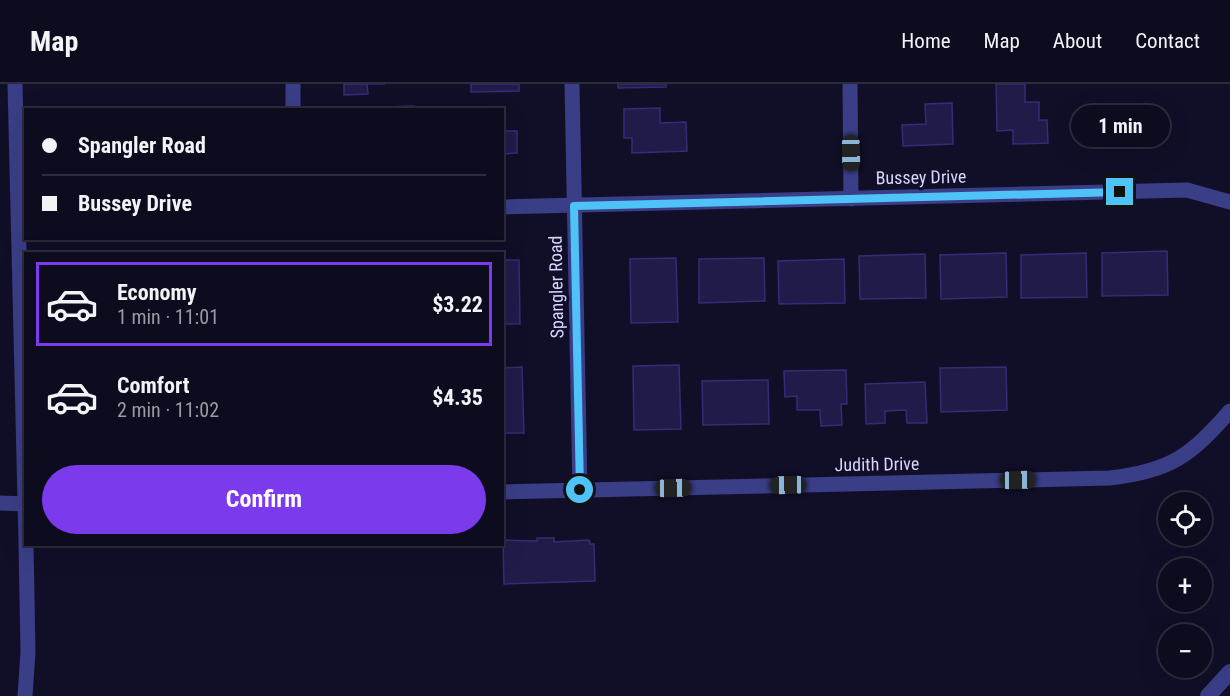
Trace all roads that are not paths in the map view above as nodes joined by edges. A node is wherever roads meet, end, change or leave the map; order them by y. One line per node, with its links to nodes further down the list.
1 (15, 84): 10 (street)
2 (293, 84): 5 (street)
3 (572, 84): 8 (street, Spangler Road)
4 (850, 84): 6 (street)
5 (293, 108)
6 (852, 199): 7 (street, Bussey Drive); 8 (street, Bussey Drive)
7 (1230, 202)
8 (574, 206): 9 (street, Bussey Drive); 13 (street, Spangler Road)
9 (504, 207)
10 (22, 220): 11 (street)
11 (24, 409)
12 (1230, 411): 13 (street, Judith Drive)
13 (580, 490): 14 (street, Judith Drive)
14 (504, 492)
15 (0, 503): 16 (street)
16 (24, 504)
17 (26, 546): 19 (street)
18 (1230, 672): 20 (street)
19 (25, 696)
20 (1208, 696)

